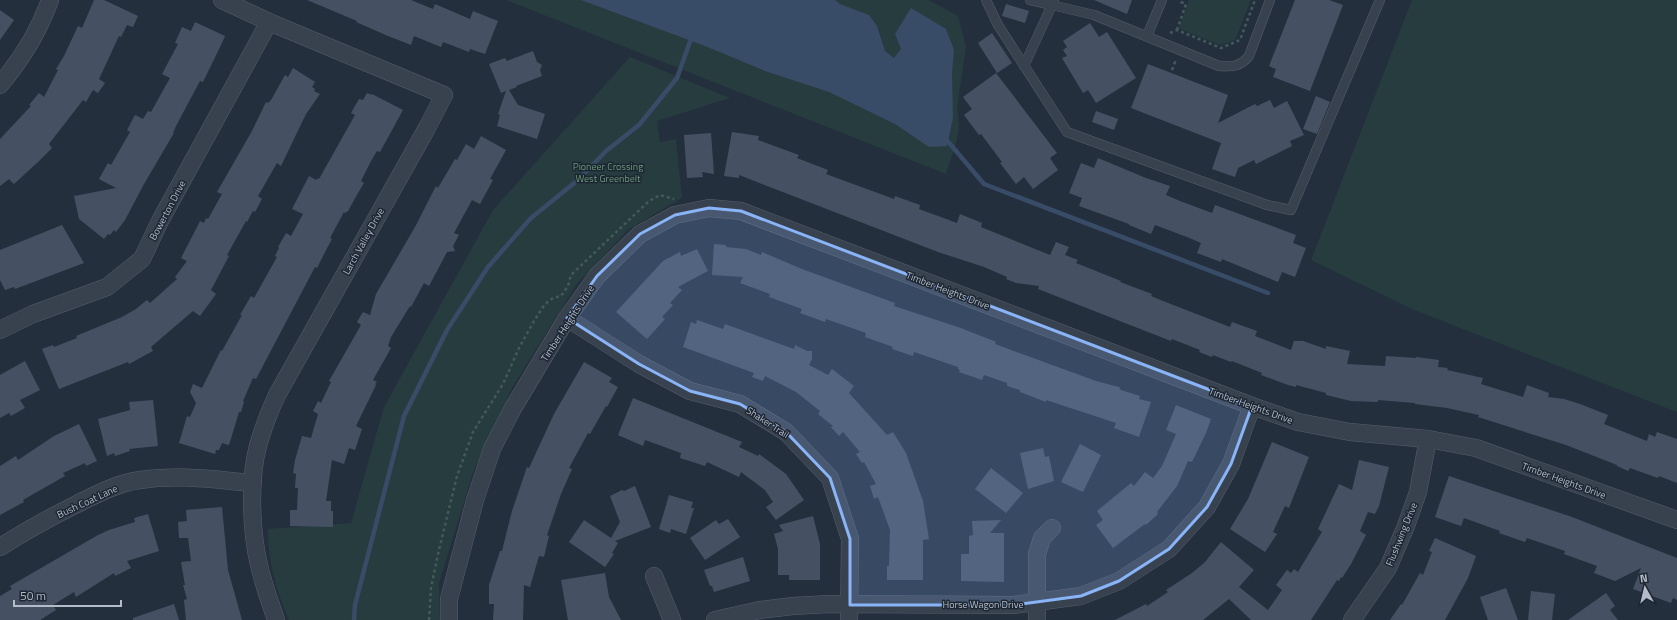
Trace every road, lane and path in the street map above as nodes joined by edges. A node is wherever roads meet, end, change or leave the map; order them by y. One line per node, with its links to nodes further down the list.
1 (50, 0): 18 (street)
2 (222, 0): 11 (street, Larch Valley Drive)
3 (986, 0): 16 (lane)
4 (1030, 0): 10 (lane)
5 (1162, 0): 14 (lane)
6 (1181, 0): 12 (path)
7 (1255, 0): 12 (path)
8 (1270, 0): 14 (lane)
9 (1380, 0): 16 (lane)
10 (1053, 2): 14 (lane); 16 (lane)
11 (270, 22): 20 (street, Bowerton Drive); 23 (street, Larch Valley Drive)
12 (1177, 30): 13 (path)
13 (1168, 34)
14 (1147, 36)
15 (1170, 56): 17 (path)
16 (1024, 66)
17 (1172, 70)
18 (0, 85)
19 (567, 318): 21 (street, Timber Heights Drive); 28 (street, Shaker Trail); 31 (street, Timber Heights Drive)
20 (0, 330)
21 (1252, 406): 22 (street, Timber Heights Drive); 29 (street, Horse Wagon Drive)
22 (1428, 439): 24 (street, Timber Heights Drive); 34 (street, Flushwing Drive)
23 (253, 483): 26 (street, Bush Coat Lane); 30 (street, Larch Valley Drive)
24 (1677, 520)
25 (1052, 528): 29 (street)
26 (0, 546)
27 (654, 576): 32 (street)
28 (850, 612): 29 (street, Horse Wagon Drive); 33 (street, Horse Wagon Drive)
29 (1036, 612)
30 (276, 620)
31 (449, 620)
32 (672, 620)
33 (715, 620)
34 (1352, 620)

